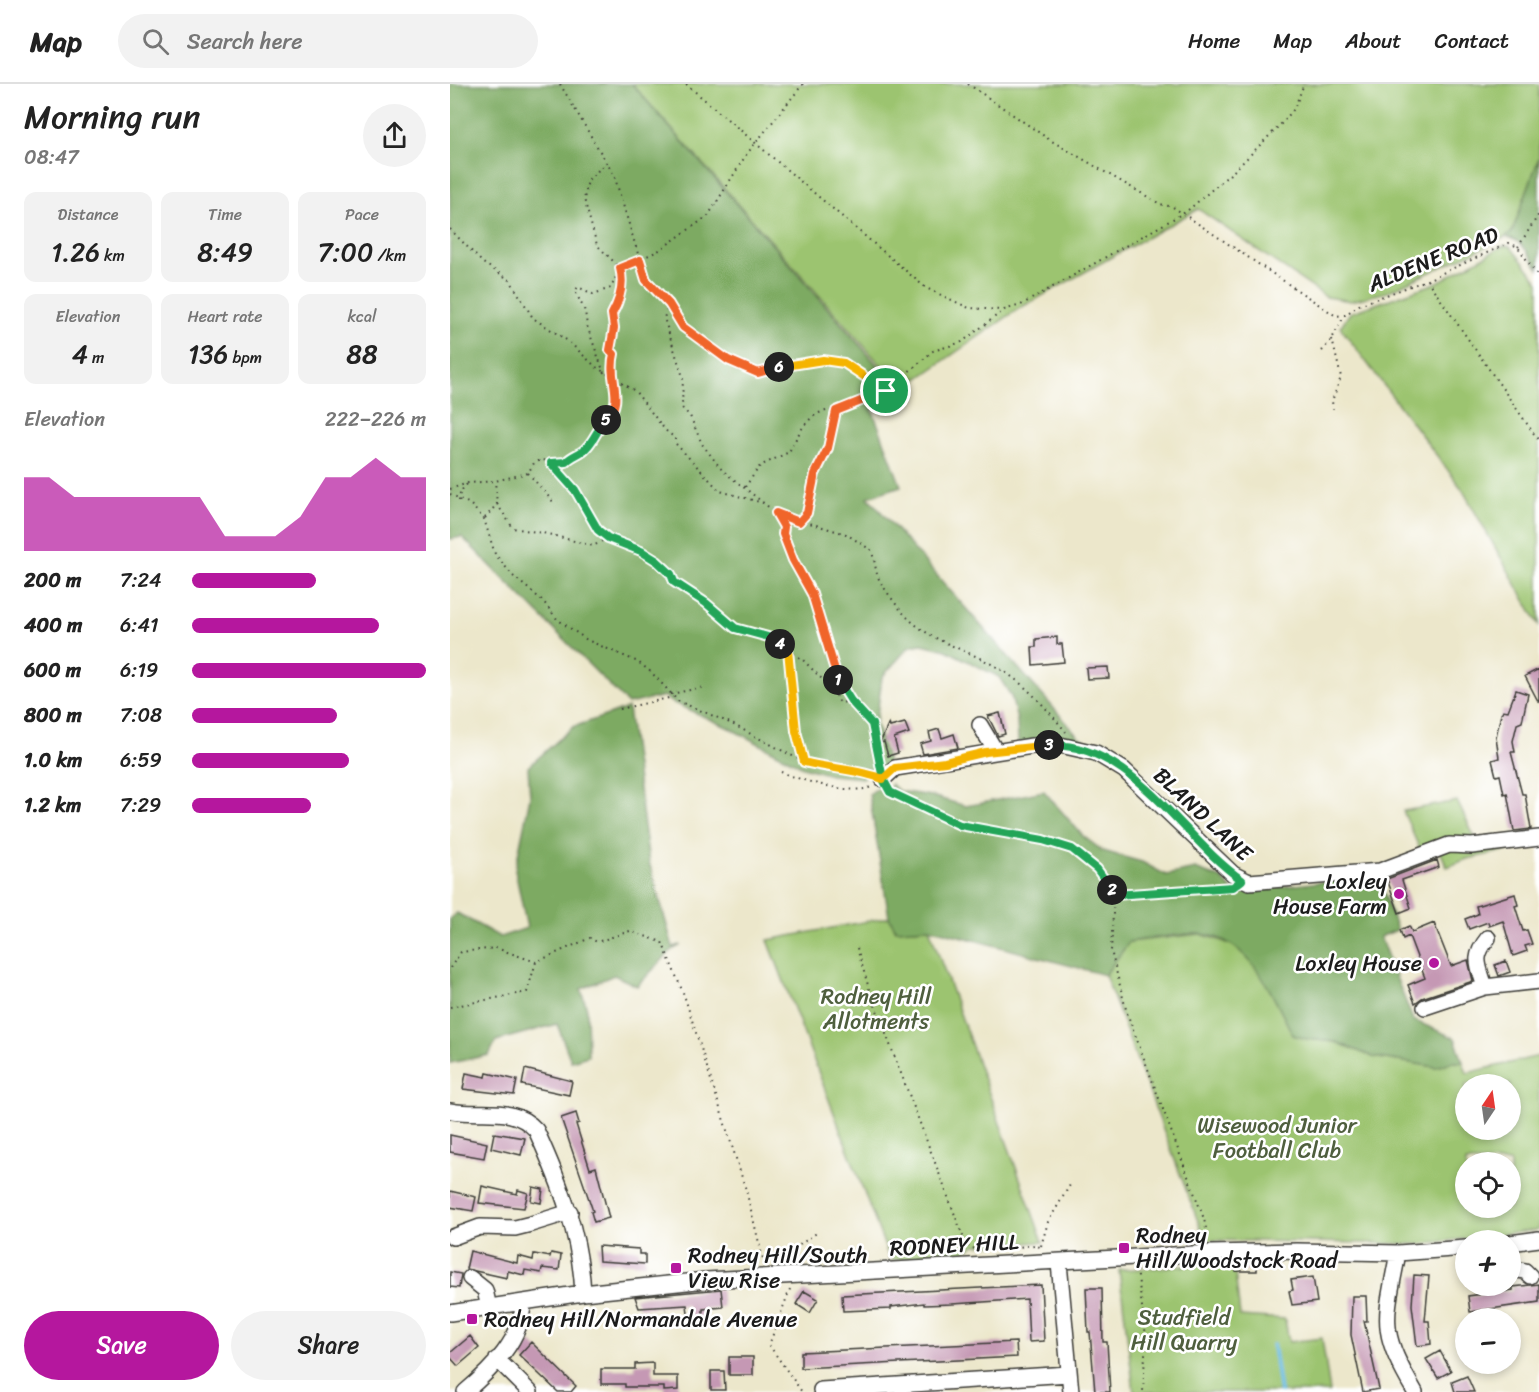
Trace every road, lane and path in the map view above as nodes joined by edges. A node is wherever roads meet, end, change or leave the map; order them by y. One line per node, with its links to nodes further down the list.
1 (560, 84): 7 (path)
2 (686, 84): 6 (path)
3 (803, 84): 6 (path)
4 (968, 84): 8 (path)
5 (1304, 84): 8 (path)
6 (757, 142): 12 (path); 17 (path)
7 (607, 162): 12 (path); 13 (path)
8 (1182, 214): 17 (path); 18 (path)
9 (1539, 214): 11 (path)
10 (450, 229): 21 (path)
11 (1518, 247): 14 (path, ALDENE ROAD); 15 (path, ALDENE ROAD)
12 (640, 260): 13 (path); 16 (path)
13 (620, 268): 21 (path); 22 (path)
14 (1539, 278)
15 (1427, 280): 18 (path, ALDENE ROAD); 26 (path)
16 (669, 304): 23 (path); 31 (path)
17 (1004, 310): 23 (path)
18 (1345, 315): 19 (path)
19 (1332, 339): 20 (path); 24 (path)
20 (1322, 351)
21 (604, 373): 22 (path)
22 (613, 377): 27 (path); 35 (path)
23 (886, 391): 25 (path)
24 (1333, 410)
25 (836, 411): 31 (path); 39 (path)
26 (1539, 441)
27 (551, 463): 28 (path); 43 (path)
28 (528, 473): 29 (path); 37 (path)
29 (495, 481): 30 (path); 36 (path)
30 (468, 483): 32 (path); 34 (path)
31 (745, 488): 35 (path)
32 (450, 489)
33 (450, 494): 34 (path)
34 (459, 501): 40 (path)
35 (765, 503): 38 (path)
36 (497, 504): 40 (path); 43 (path)
37 (555, 504)
38 (776, 513): 41 (path); 47 (path)
39 (807, 513): 41 (path); 42 (path)
40 (484, 519): 46 (path)
41 (799, 522): 42 (path)
42 (808, 524): 50 (path)
43 (608, 538): 44 (path)
44 (788, 650): 47 (path); 52 (path)
45 (704, 687): 46 (path)
46 (672, 696): 48 (path); 52 (path)
47 (851, 701): 54 (path)
48 (620, 709)
49 (980, 725): 51 (street)
50 (1067, 734)
51 (994, 750): 54 (street, BLAND LANE); 56 (street, BLAND LANE)
52 (804, 762): 54 (path)
53 (781, 772): 54 (path)
54 (883, 779): 57 (path)
55 (1539, 838): 56 (street, BLAND LANE)
56 (1242, 880): 57 (path)
57 (1114, 895): 75 (path)
58 (1488, 939): 63 (street)
59 (857, 948): 73 (path)
60 (536, 962): 61 (path); 64 (path); 69 (path)
61 (450, 968)
62 (1539, 981): 63 (street)
63 (1485, 987): 65 (street)
64 (450, 1007)
65 (1425, 1007)
66 (451, 1111): 68 (street)
67 (1070, 1185): 73 (path)
68 (570, 1212): 70 (street); 83 (street)
69 (818, 1232)
70 (453, 1237)
71 (1539, 1239): 72 (street)
72 (1521, 1241)
73 (1041, 1246): 78 (path)
74 (1455, 1249): 76 (street, RODNEY HILL)
75 (1210, 1253): 76 (street, RODNEY HILL); 77 (street, RODNEY HILL)
76 (1398, 1253): 95 (street)
77 (1136, 1257): 78 (street, RODNEY HILL); 94 (path)
78 (1055, 1263): 80 (street, RODNEY HILL); 88 (street)
79 (1521, 1270): 81 (street)
80 (795, 1275): 83 (street, RODNEY HILL); 92 (path)
81 (1530, 1276)
82 (470, 1278): 85 (street)
83 (583, 1293): 84 (street, RODNEY HILL)
84 (523, 1302): 85 (street, RODNEY HILL); 87 (street)
85 (489, 1308): 86 (street, RODNEY HILL)
86 (450, 1313)
87 (497, 1359): 90 (street); 91 (street)
88 (1069, 1374): 89 (street); 93 (street)
89 (821, 1390)
90 (465, 1392)
91 (530, 1392)
92 (801, 1392)
93 (1071, 1392)
94 (1143, 1392)
95 (1415, 1392)

